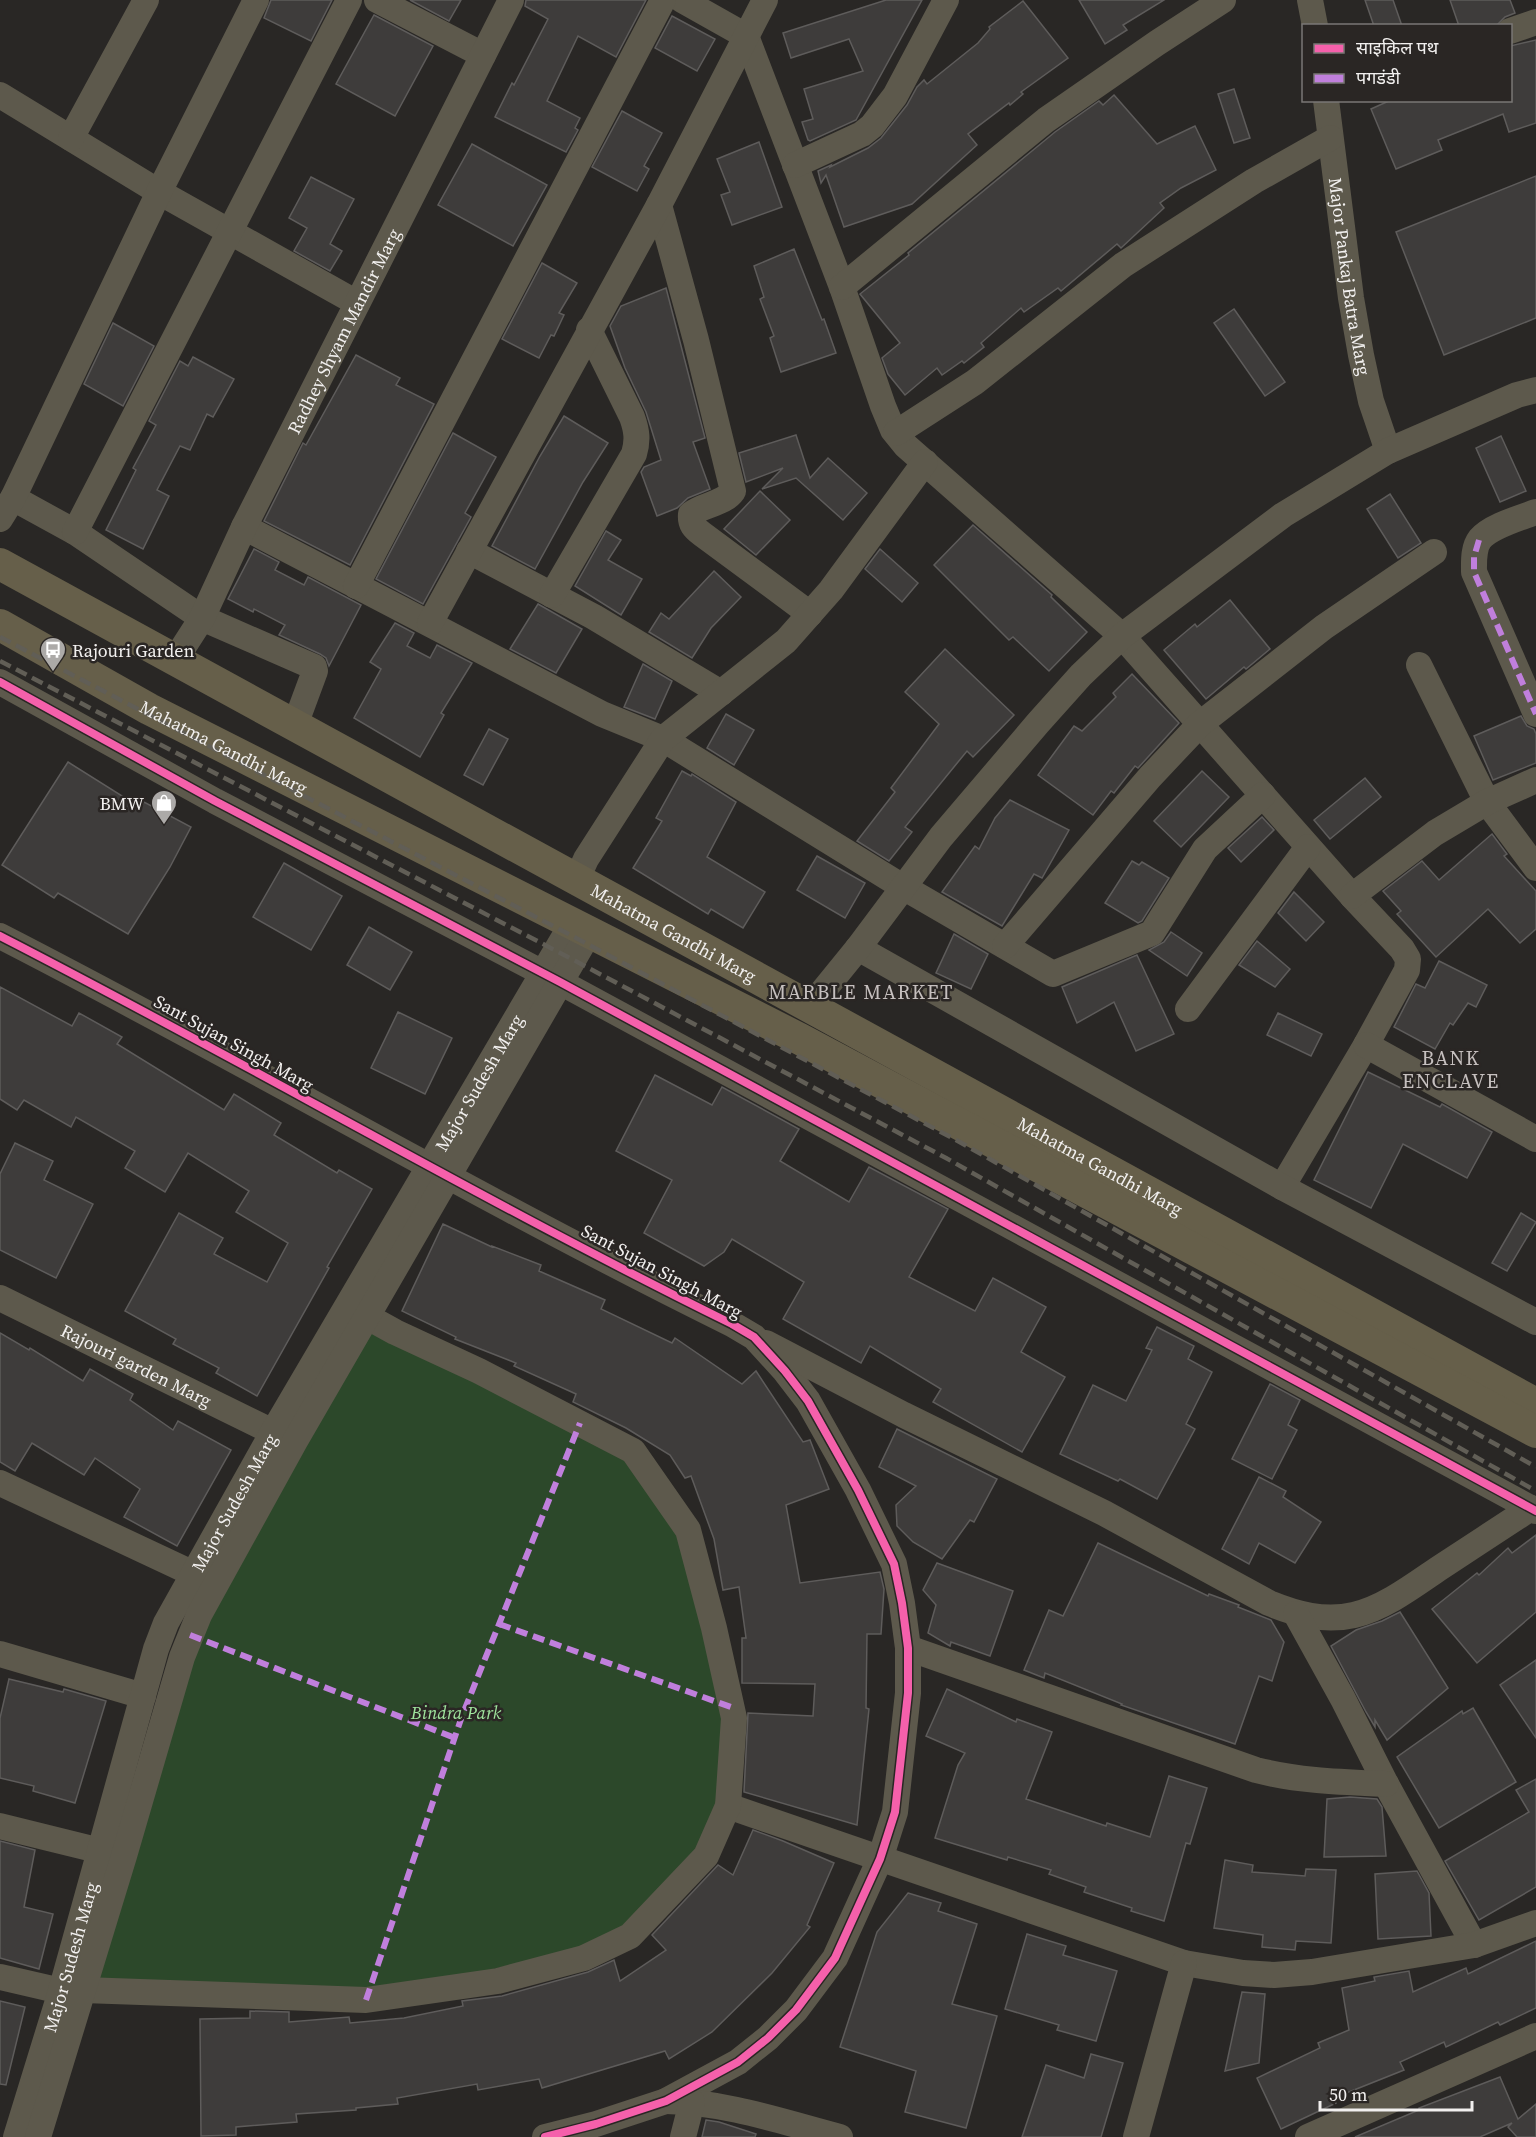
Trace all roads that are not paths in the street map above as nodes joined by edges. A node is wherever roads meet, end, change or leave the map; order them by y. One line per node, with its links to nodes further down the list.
1 (146, 0): 20 (street)
2 (256, 0): 23 (street)
3 (349, 0): 25 (street)
4 (377, 0): 17 (street)
5 (497, 0): 17 (street, Radhey Shyam Mandir Marg)
6 (511, 0): 17 (street, Radhey Shyam Mandir Marg)
7 (663, 0): 40 (street)
8 (682, 0): 16 (street)
9 (765, 0): 16 (street)
10 (946, 0): 22 (street)
11 (1223, 0): 26 (street)
12 (1310, 0): 14 (street)
13 (1536, 22): 15 (street)
14 (1315, 24)
15 (1512, 30)
16 (746, 36): 22 (street); 24 (street)
17 (477, 52): 27 (street, Radhey Shyam Mandir Marg)
18 (0, 95): 20 (street)
19 (1326, 102): 21 (street, Major Pankaj Batra Marg)
20 (70, 138): 23 (street)
21 (1330, 138): 30 (street); 31 (street, Major Pankaj Batra Marg)
22 (795, 165): 26 (street)
23 (159, 192): 25 (street); 33 (street)
24 (659, 205): 28 (street); 43 (street)
25 (231, 231): 27 (street); 36 (street)
26 (842, 287): 30 (street)
27 (354, 301): 35 (street, Radhey Shyam Mandir Marg); 42 (street, Radhey Shyam Mandir Marg)
28 (589, 330): 37 (street); 41 (street)
29 (1536, 390): 31 (street)
30 (896, 434): 32 (street)
31 (1388, 451): 46 (street)
32 (925, 462): 43 (street); 46 (street)
33 (7, 509): 36 (street)
34 (1536, 512): 51 (street)
35 (244, 527): 40 (street); 42 (street, Radhey Shyam Mandir Marg)
36 (75, 532): 42 (street)
37 (469, 551): 41 (street); 44 (street)
38 (1434, 552): 52 (street)
39 (0, 564): 47 (main road, Mahatma Gandhi Marg)
40 (356, 586): 44 (street)
41 (552, 595): 50 (street)
42 (196, 614): 47 (street, Radhey Shyam Mandir Marg); 53 (street)
43 (810, 614): 50 (street)
44 (430, 623): 54 (street)
45 (0, 625): 63 (main road, Mahatma Gandhi Marg)
46 (1122, 636): 52 (street); 61 (street)
47 (170, 657): 53 (main road, Mahatma Gandhi Marg)
48 (1419, 665): 57 (street)
49 (0, 682): 67 (street)
50 (721, 693): 54 (street)
51 (1536, 714)
52 (1200, 724): 56 (street); 65 (street)
53 (295, 725): 60 (main road, Mahatma Gandhi Marg)
54 (663, 739): 60 (street); 61 (street)
55 (1536, 780): 57 (street)
56 (1263, 795): 58 (street); 65 (street)
57 (1487, 802): 59 (street); 62 (street)
58 (1308, 847): 62 (street); 69 (street)
59 (1536, 868)
60 (577, 879): 68 (main road, Mahatma Gandhi Marg)
61 (903, 887): 65 (street); 66 (street)
62 (1352, 896): 70 (street)
63 (581, 927): 67 (street, Major Sudesh Marg); 80 (main road, Mahatma Gandhi Marg)
64 (0, 936): 72 (street, Sant Sujan Singh Marg)
65 (1005, 946)
66 (858, 948): 68 (street); 73 (street)
67 (552, 978): 72 (street, Major Sudesh Marg); 82 (street)
68 (810, 1007): 78 (main road, Mahatma Gandhi Marg)
69 (1188, 1009)
70 (1366, 1045): 71 (street); 73 (street)
71 (1536, 1139)
72 (438, 1171): 75 (street, Major Sudesh Marg); 77 (street, Sant Sujan Singh Marg); 79 (street, Major Sudesh Marg)
73 (1282, 1186): 76 (street)
74 (0, 1298): 79 (street, Rajouri garden Marg)
75 (366, 1316): 86 (street, Major Sudesh Marg); 91 (street)
76 (1536, 1322)
77 (754, 1337): 84 (street); 87 (street, Sant Sujan Singh Marg)
78 (1536, 1404)
79 (273, 1432): 83 (street, Major Sudesh Marg)
80 (1536, 1432)
81 (0, 1483): 83 (street)
82 (1533, 1510): 84 (street)
83 (194, 1574): 85 (street, Major Sudesh Marg)
84 (1296, 1614): 90 (street)
85 (165, 1627): 86 (street); 89 (street, Major Sudesh Marg)
86 (190, 1635): 99 (street, Major Sudesh Marg)
87 (908, 1648): 90 (street); 94 (street, Sant Sujan Singh Marg)
88 (0, 1654): 89 (street)
89 (143, 1696): 93 (street, Major Sudesh Marg)
90 (1386, 1784): 96 (street)
91 (728, 1806): 94 (street); 99 (street)
92 (0, 1826): 93 (street)
93 (101, 1851): 99 (street, Major Sudesh Marg)
94 (880, 1859): 97 (street); 101 (street, Sant Sujan Singh Marg)
95 (1536, 1923): 96 (street)
96 (1474, 1945): 97 (street)
97 (1184, 1963): 108 (street)
98 (0, 1977): 99 (street)
99 (72, 1991): 103 (street, Major Sudesh Marg); 104 (street, Major Sudesh Marg)
100 (1536, 2036): 109 (street)
101 (666, 2101): 102 (street); 105 (street, Sant Sujan Singh Marg)
102 (692, 2102): 106 (street); 107 (street)
103 (16, 2137)
104 (38, 2137)
105 (545, 2137)
106 (683, 2137)
107 (840, 2137)
108 (1136, 2137)
109 (1308, 2137)

